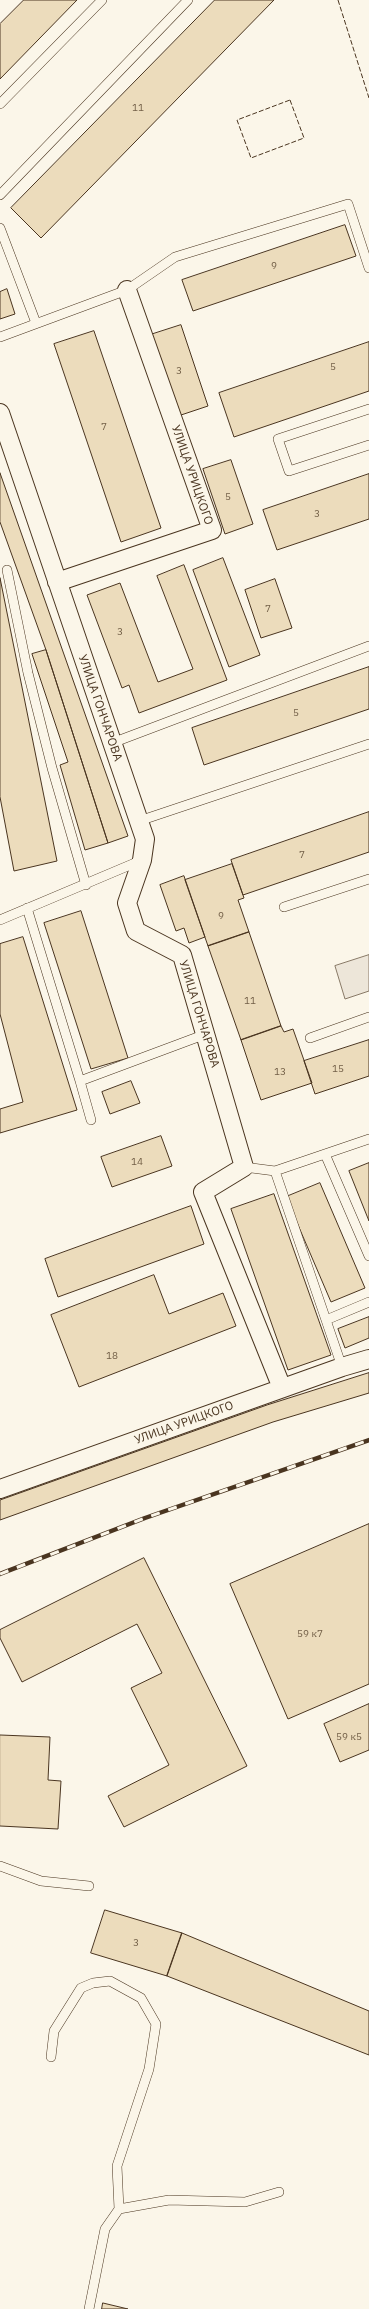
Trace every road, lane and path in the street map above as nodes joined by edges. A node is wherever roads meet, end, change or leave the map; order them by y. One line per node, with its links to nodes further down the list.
1 (102, 0): 3 (lane)
2 (188, 0): 4 (lane)
3 (0, 104)
4 (0, 195)
5 (0, 228): 8 (lane)
6 (369, 268): 7 (lane)
7 (128, 290): 8 (lane); 14 (street, УЛИЦА УРИЦКОГО)
8 (36, 323): 9 (lane)
9 (0, 337)
10 (369, 409): 12 (lane)
11 (0, 413): 14 (street, УЛИЦА ГОНЧАРОВА)
12 (369, 445)
13 (7, 570): 21 (lane)
14 (57, 582): 16 (street, УЛИЦА ГОНЧАРОВА)
15 (369, 646): 16 (lane)
16 (112, 743): 18 (street, УЛИЦА ГОНЧАРОВА)
17 (369, 744): 18 (lane)
18 (139, 821): 19 (street, УЛИЦА ГОНЧАРОВА)
19 (142, 860): 21 (lane); 26 (street, УЛИЦА ГОНЧАРОВА)
20 (369, 879): 22 (lane)
21 (86, 885): 23 (lane)
22 (284, 907)
23 (27, 908): 24 (lane); 28 (lane)
24 (0, 920)
25 (369, 1017): 27 (lane)
26 (206, 1034): 28 (lane); 32 (street, УЛИЦА ГОНЧАРОВА)
27 (310, 1038)
28 (80, 1081): 29 (lane)
29 (91, 1120)
30 (369, 1139): 31 (lane)
31 (325, 1154): 33 (lane); 34 (lane)
32 (244, 1168): 33 (lane); 39 (street)
33 (275, 1171): 36 (lane)
34 (369, 1256)
35 (369, 1302): 36 (lane)
36 (326, 1320): 38 (lane)
37 (369, 1359): 38 (street, УЛИЦА УРИЦКОГО)
38 (342, 1367): 39 (street, УЛИЦА УРИЦКОГО)
39 (282, 1388): 40 (street, УЛИЦА УРИЦКОГО)
40 (0, 1489)
41 (0, 1866): 42 (lane)
42 (89, 1886)
43 (51, 2057): 45 (lane)
44 (278, 2192): 45 (lane)
45 (119, 2209): 46 (lane)
46 (89, 2309)

